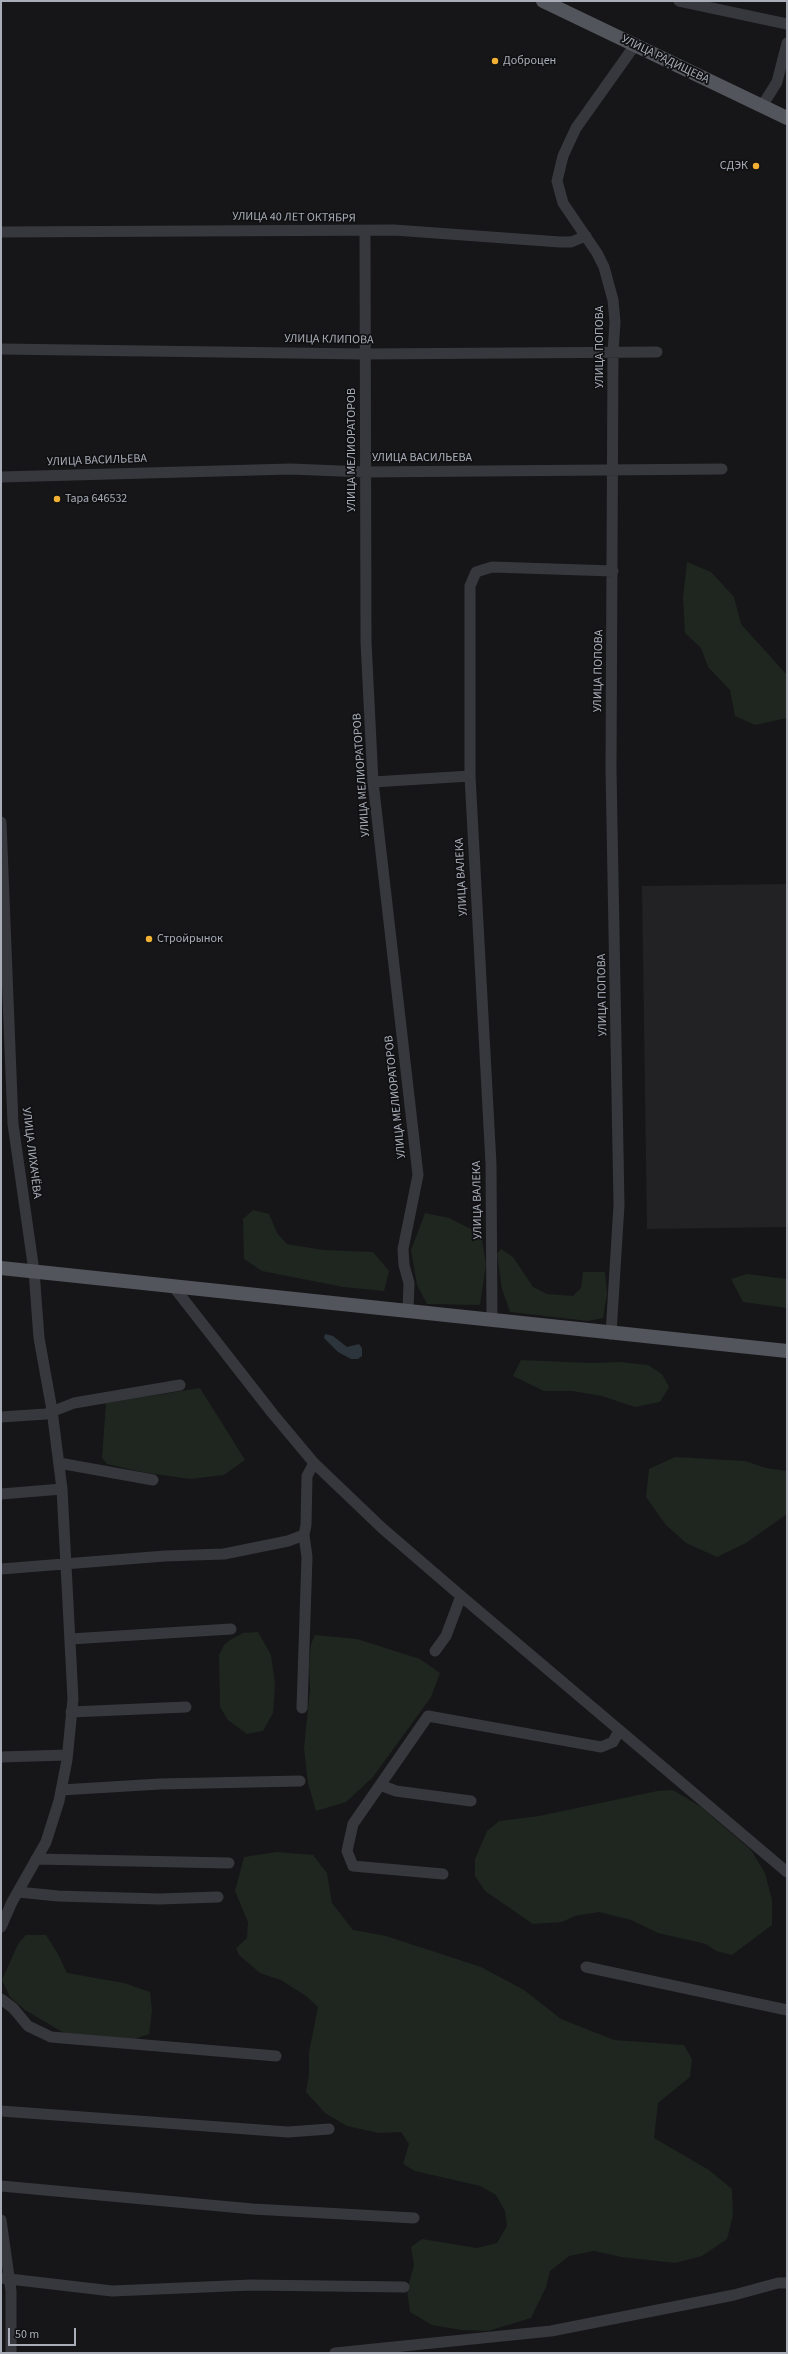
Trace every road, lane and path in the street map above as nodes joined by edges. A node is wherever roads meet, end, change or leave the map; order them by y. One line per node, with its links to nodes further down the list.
1 (543, 1): 5 (main road, УЛИЦА РАДИЩЕВА)
2 (679, 1): 3 (street)
3 (787, 24)
4 (787, 43): 6 (street)
5 (635, 45): 6 (main road, УЛИЦА РАДИЩЕВА); 10 (street, УЛИЦА ПОПОВА)
6 (762, 106): 7 (main road, УЛИЦА РАДИЩЕВА)
7 (787, 118)
8 (1, 232): 9 (street, УЛИЦА 40 ЛЕТ ОКТЯБРЯ)
9 (365, 232): 10 (street, УЛИЦА 40 ЛЕТ ОКТЯБРЯ); 14 (street, УЛИЦА МЕЛИОРАТОРОВ)
10 (586, 236): 12 (street, УЛИЦА ПОПОВА)
11 (1, 349): 14 (street, УЛИЦА КЛИПОВА)
12 (613, 352): 13 (street, УЛИЦА КЛИПОВА); 14 (street, УЛИЦА КЛИПОВА); 16 (street, УЛИЦА ПОПОВА)
13 (657, 352)
14 (364, 354): 17 (street, УЛИЦА МЕЛИОРАТОРОВ)
15 (722, 469): 16 (street, УЛИЦА ВАСИЛЬЕВА)
16 (613, 470): 17 (street, УЛИЦА ВАСИЛЬЕВА); 19 (street, УЛИЦА ПОПОВА)
17 (365, 472): 18 (street, УЛИЦА ВАСИЛЬЕВА); 21 (street, УЛИЦА МЕЛИОРАТОРОВ)
18 (1, 477)
19 (614, 571): 20 (street, УЛИЦА ВАЛЕКА); 28 (street, УЛИЦА ПОПОВА)
20 (470, 776): 21 (street); 27 (street, УЛИЦА ВАЛЕКА)
21 (373, 782): 26 (street, УЛИЦА МЕЛИОРАТОРОВ)
22 (1, 822): 24 (street, УЛИЦА ЛИХАЧЁВА)
23 (1, 1268): 24 (main road)
24 (34, 1271): 25 (main road); 31 (street, УЛИЦА ЛИХАЧЁВА)
25 (173, 1286): 26 (main road); 34 (street)
26 (408, 1311): 27 (main road)
27 (492, 1320): 28 (main road)
28 (611, 1334): 29 (main road)
29 (787, 1351)
30 (180, 1385): 31 (street)
31 (52, 1410): 32 (street); 33 (street, УЛИЦА ЛИХАЧЁВА)
32 (1, 1417)
33 (58, 1463): 35 (street); 36 (street, УЛИЦА ЛИХАЧЁВА)
34 (314, 1463): 38 (street); 41 (street)
35 (153, 1480)
36 (62, 1490): 37 (street); 39 (street, УЛИЦА ЛИХАЧЁВА)
37 (1, 1494)
38 (304, 1536): 39 (street); 46 (street)
39 (66, 1563): 40 (street); 43 (street, УЛИЦА ЛИХАЧЁВА)
40 (1, 1569)
41 (461, 1596): 44 (street); 48 (street)
42 (231, 1629): 43 (street)
43 (70, 1639): 47 (street, УЛИЦА ЛИХАЧЁВА)
44 (435, 1651)
45 (186, 1707): 47 (street)
46 (302, 1708)
47 (71, 1712): 49 (street, УЛИЦА ЛИХАЧЁВА)
48 (619, 1731): 52 (street); 57 (street)
49 (67, 1755): 50 (street); 53 (street, УЛИЦА ЛИХАЧЁВА)
50 (1, 1757)
51 (300, 1781): 53 (street)
52 (380, 1785): 54 (street); 58 (street)
53 (61, 1790): 55 (street, УЛИЦА ЛИХАЧЁВА)
54 (471, 1801)
55 (36, 1859): 56 (street); 59 (street, УЛИЦА ЛИХАЧЁВА)
56 (229, 1863)
57 (787, 1872)
58 (443, 1874)
59 (18, 1892): 60 (street); 61 (street, УЛИЦА ЛИХАЧЁВА)
60 (218, 1897)
61 (2, 1924)
62 (586, 1967): 64 (street)
63 (1, 1999): 65 (street)
64 (787, 2010)
65 (276, 2056)
66 (1, 2111): 67 (street)
67 (329, 2129)
68 (1, 2186): 69 (street)
69 (414, 2218)
70 (1, 2220): 71 (street)
71 (5, 2278): 73 (street); 74 (street)
72 (787, 2283): 75 (street)
73 (404, 2287)
74 (11, 2353)
75 (335, 2353)

